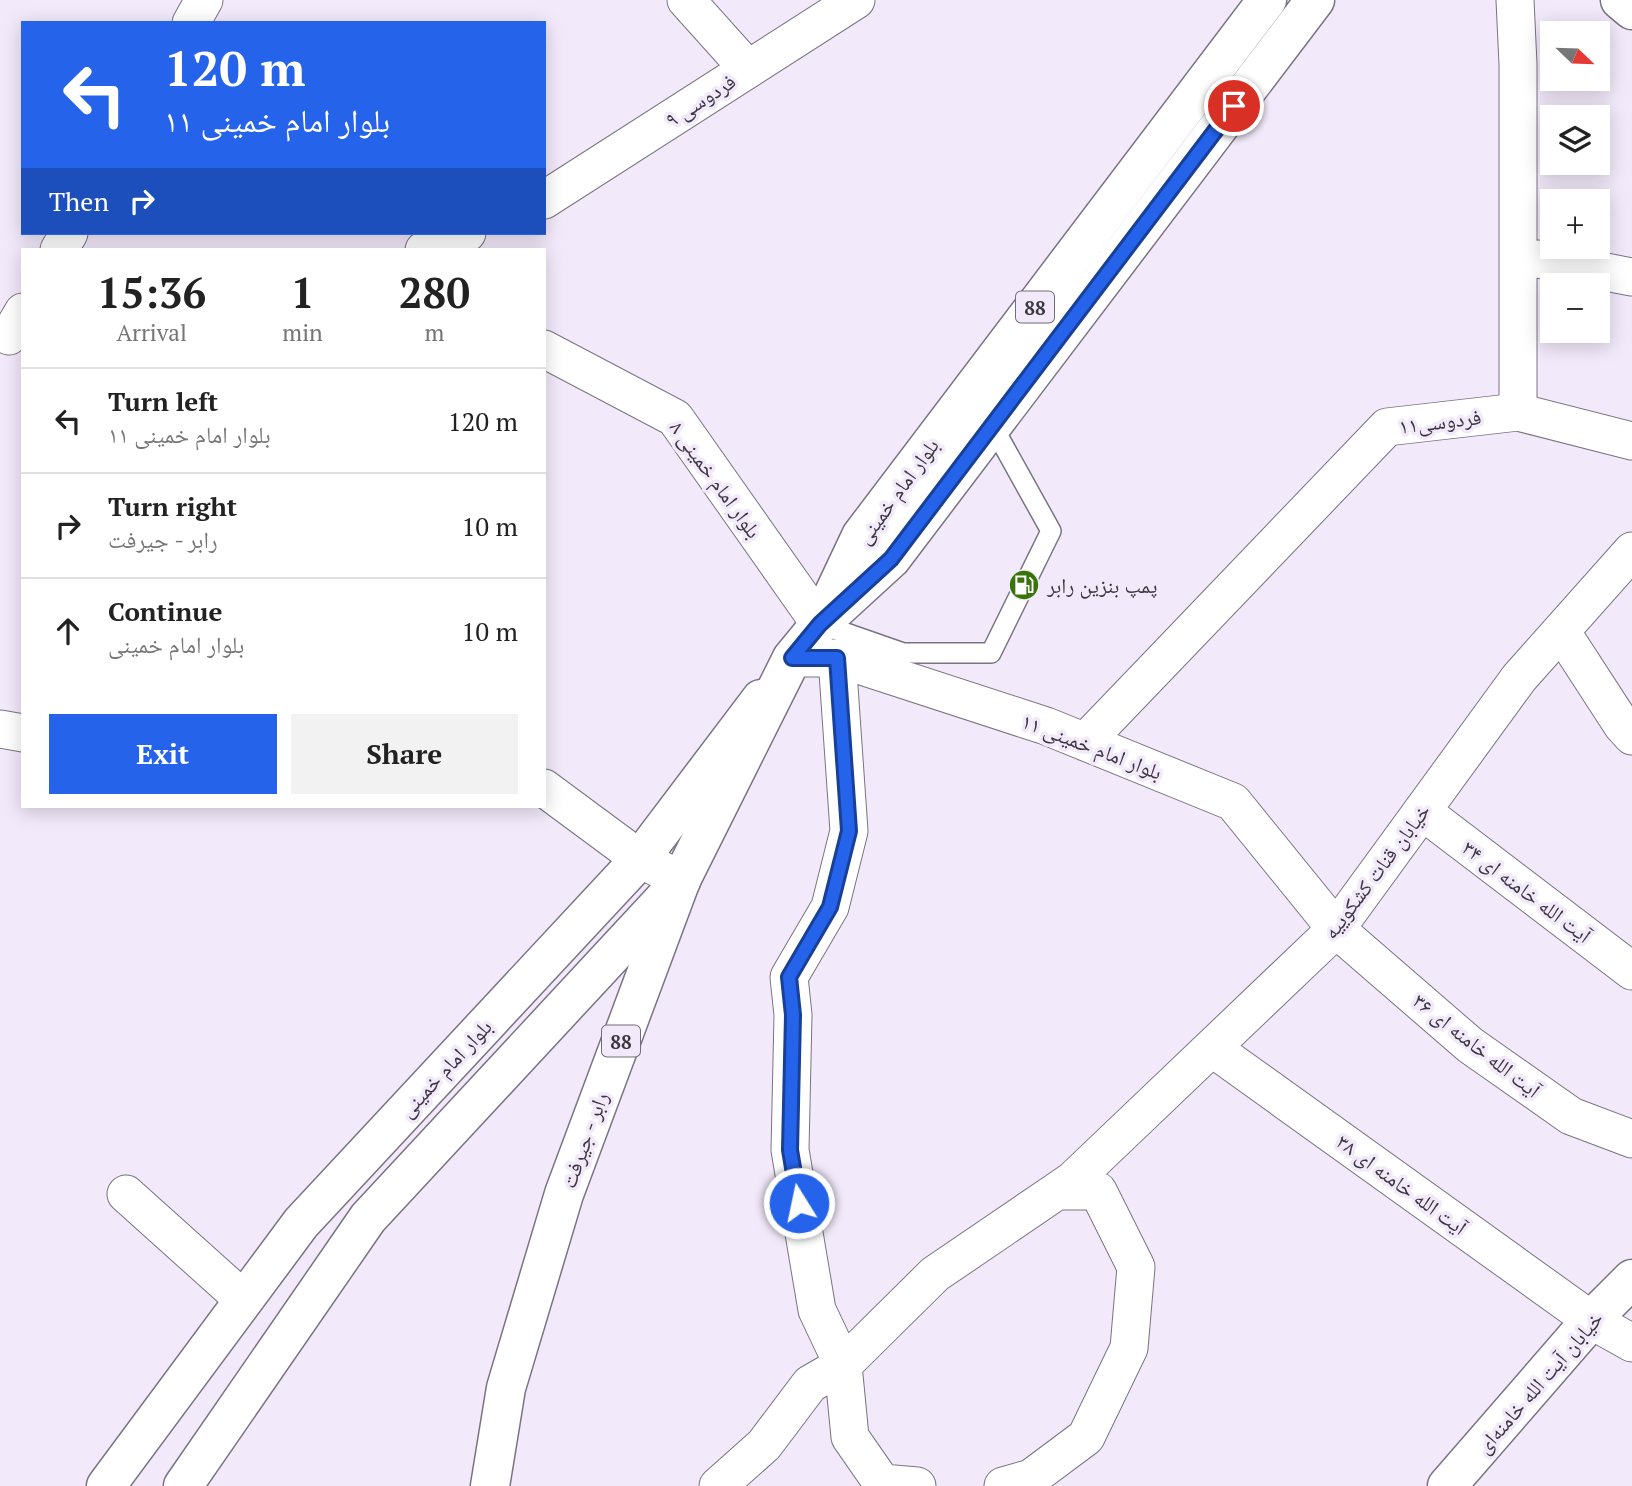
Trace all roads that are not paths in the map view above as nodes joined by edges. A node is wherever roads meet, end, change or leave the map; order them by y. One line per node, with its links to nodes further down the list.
1 (204, 0): 9 (street)
2 (686, 0): 10 (street)
3 (856, 0): 10 (street, فردوسی ۹)
4 (1267, 0): 21 (main road, بلوار امام خمینی / 88)
5 (1315, 0): 18 (main road, بلوار امام خمینی / 88)
6 (1515, 0): 17 (street)
7 (1620, 0): 8 (main road)
8 (1632, 10)
9 (192, 21)
10 (748, 69): 11 (street, فردوسی ۹)
11 (546, 199)
12 (462, 235): 13 (street)
13 (429, 248)
14 (1538, 259): 15 (street)
15 (1632, 277)
16 (546, 350): 21 (street, بلوار امام خمینی ۸)
17 (1518, 412): 19 (street); 28 (street, فردوسی۱۱)
18 (992, 425): 21 (main road, بلوار امام خمینی / 88); 21 (lane)
19 (1632, 441)
20 (1632, 551): 22 (street, خیابان قنات کشکوییه)
21 (820, 624): 23 (main road, رابر - جیرفت / 88)
22 (1561, 631): 27 (street); 30 (street, خیابان قنات کشکوییه)
23 (792, 658): 24 (street, بلوار امام خمینی ۱۱); 31 (main road, بلوار امام خمینی); 32 (main road, رابر - جیرفت / 88)
24 (837, 658): 28 (street, بلوار امام خمینی ۱۱); 43 (street)
25 (0, 729): 26 (street)
26 (21, 733)
27 (1632, 736)
28 (1085, 742): 33 (street, بلوار امام خمینی ۱۱)
29 (546, 789): 31 (street)
30 (1422, 811): 33 (street, خیابان قنات کشکوییه); 34 (street, آیت الله خامنه ای ۳۴)
31 (640, 859): 32 (street); 40 (main road, بلوار امام خمینی)
32 (681, 880): 46 (main road); 47 (main road, رابر - جیرفت / 88)
33 (1336, 929): 35 (street, خیابان قنات کشکوییه); 36 (street, آیت الله خامنه ای ۳۶)
34 (1632, 971)
35 (1212, 1048): 37 (street, خیابان قنات کشکوییه); 41 (street, آیت الله خامنه ای ۳۸)
36 (1632, 1139)
37 (1057, 1191): 43 (street, خیابان قنات کشکوییه); 44 (street)
38 (126, 1194): 40 (street)
39 (1632, 1279): 41 (main road, خیابان آیت الله خامنه‌ای)
40 (244, 1300): 45 (main road, بلوار امام خمینی)
41 (1591, 1320): 42 (street, آیت الله خامنه ای ۳۸); 50 (main road, خیابان آیت الله خامنه‌ای)
42 (1632, 1343)
43 (843, 1364): 48 (street, خیابان قنات کشکوییه); 49 (street)
44 (1021, 1483)
45 (106, 1486)
46 (183, 1486)
47 (490, 1486)
48 (718, 1486)
49 (917, 1486)
50 (1447, 1486)

